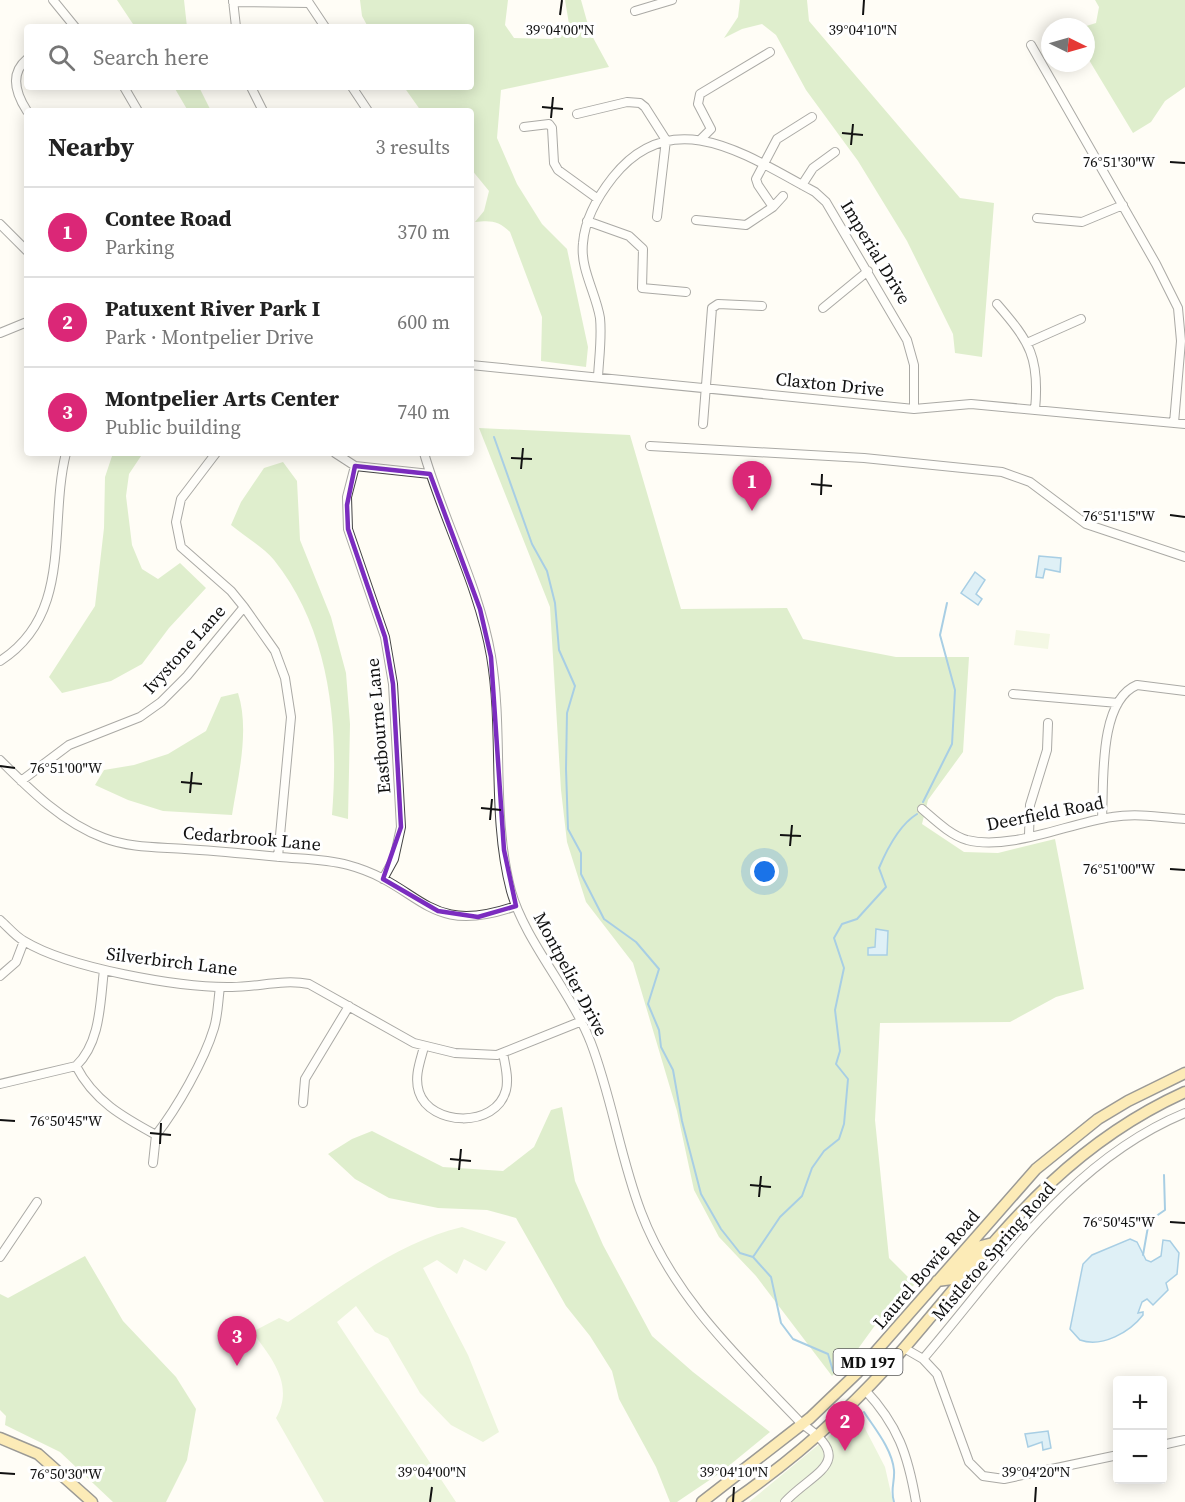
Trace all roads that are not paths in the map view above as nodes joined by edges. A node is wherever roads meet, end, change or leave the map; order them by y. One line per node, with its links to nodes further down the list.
1 (53, 0): 6 (street)
2 (672, 0): 5 (street)
3 (233, 1): 4 (street); 7 (street)
4 (310, 2): 8 (street)
5 (635, 11)
6 (70, 24)
7 (236, 24)
8 (324, 24)
9 (1031, 45): 29 (street)
10 (770, 52): 22 (street)
11 (24, 62): 15 (street)
12 (126, 90): 16 (street)
13 (252, 90): 17 (street)
14 (354, 90): 18 (street)
15 (25, 108)
16 (136, 108)
17 (262, 108)
18 (366, 108)
19 (577, 114): 23 (street)
20 (812, 117): 25 (street)
21 (524, 127): 28 (street)
22 (701, 139): 23 (street, Imperial Drive); 25 (street, Imperial Drive)
23 (666, 140): 28 (street, Imperial Drive); 31 (street)
24 (836, 152): 26 (street)
25 (763, 165): 26 (street, Imperial Drive); 30 (street)
26 (802, 185): 37 (street, Imperial Drive)
27 (783, 196): 30 (street)
28 (598, 199): 34 (street, Imperial Drive)
29 (1123, 205): 32 (street); 51 (street)
30 (773, 207): 33 (street)
31 (657, 217)
32 (1037, 218)
33 (696, 220)
34 (587, 221): 38 (street); 47 (street, Imperial Drive)
35 (0, 224): 36 (street)
36 (24, 248)
37 (868, 271): 41 (street); 49 (street, Imperial Drive)
38 (686, 292)
39 (997, 304): 45 (street)
40 (762, 306): 48 (street)
41 (823, 308)
42 (1081, 319): 45 (street)
43 (24, 323): 44 (street)
44 (0, 333)
45 (1027, 343): 50 (street)
46 (474, 365): 47 (street, Claxton Drive)
47 (598, 377): 48 (street, Claxton Drive)
48 (705, 388): 49 (street, Claxton Drive); 52 (street)
49 (914, 408): 50 (street, Claxton Drive)
50 (1035, 410): 51 (street, Claxton Drive)
51 (1174, 423): 53 (street, Claxton Drive)
52 (703, 424)
53 (1185, 424)
54 (650, 446): 61 (street)
55 (66, 456): 63 (street)
56 (214, 456): 62 (street)
57 (340, 456): 59 (street)
58 (425, 456): 60 (street, Montpelier Drive)
59 (355, 466): 60 (street); 75 (street, Eastbourne Lane)
60 (430, 474): 76 (street, Montpelier Drive)
61 (1185, 557)
62 (244, 607): 69 (street, Ivystone Lane); 74 (street)
63 (0, 661)
64 (1185, 691): 66 (street)
65 (1013, 694): 66 (street)
66 (1118, 703): 71 (street)
67 (1048, 723): 73 (street)
68 (0, 760): 69 (street, Cedarbrook Lane)
69 (21, 781): 74 (street, Cedarbrook Lane)
70 (922, 809): 73 (street, Deerfield Road)
71 (1102, 818): 72 (street, Deerfield Road); 73 (street, Deerfield Road)
72 (1185, 819)
73 (1029, 835)
74 (278, 857): 75 (street, Cedarbrook Lane)
75 (383, 879): 76 (street, Cedarbrook Lane)
76 (516, 906): 83 (street, Montpelier Drive)
77 (0, 920): 78 (street, Silverbirch Lane)
78 (24, 941): 79 (street, Silverbirch Lane); 80 (street)
79 (104, 970): 81 (street, Silverbirch Lane); 86 (street)
80 (0, 976)
81 (220, 987): 82 (street, Silverbirch Lane); 92 (street)
82 (348, 1006): 84 (street, Silverbirch Lane); 90 (street)
83 (582, 1021): 85 (street, Silverbirch Lane); 101 (street, Montpelier Drive)
84 (424, 1047): 85 (street, Silverbirch Lane); 85 (street)
85 (503, 1053)
86 (76, 1066): 88 (street); 92 (street)
87 (1185, 1073): 97 (main road, Laurel Bowie Road / MD 197)
88 (0, 1084)
89 (1185, 1092): 95 (main road, Laurel Bowie Road / MD 197)
90 (303, 1103)
91 (1185, 1113): 99 (street, Mistletoe Spring Road)
92 (156, 1135): 93 (street)
93 (153, 1163)
94 (37, 1202): 96 (street)
95 (993, 1243): 97 (main road); 98 (main road, Laurel Bowie Road / MD 197)
96 (0, 1257)
97 (937, 1281): 101 (main road, Laurel Bowie Road / MD 197)
98 (904, 1348): 99 (street); 100 (main road, Laurel Bowie Road / MD 197)
99 (922, 1359): 106 (street)
100 (865, 1390): 102 (main road, Laurel Bowie Road / MD 197); 111 (street)
101 (802, 1424): 102 (street, Montpelier Drive); 108 (main road, Laurel Bowie Road / MD 197)
102 (818, 1434): 109 (main road, Laurel Bowie Road / MD 197); 110 (street)
103 (0, 1438): 107 (main road)
104 (1185, 1440): 105 (street)
105 (1167, 1444)
106 (1113, 1456)
107 (92, 1502)
108 (702, 1502)
109 (732, 1502)
110 (785, 1502)
111 (916, 1502)

